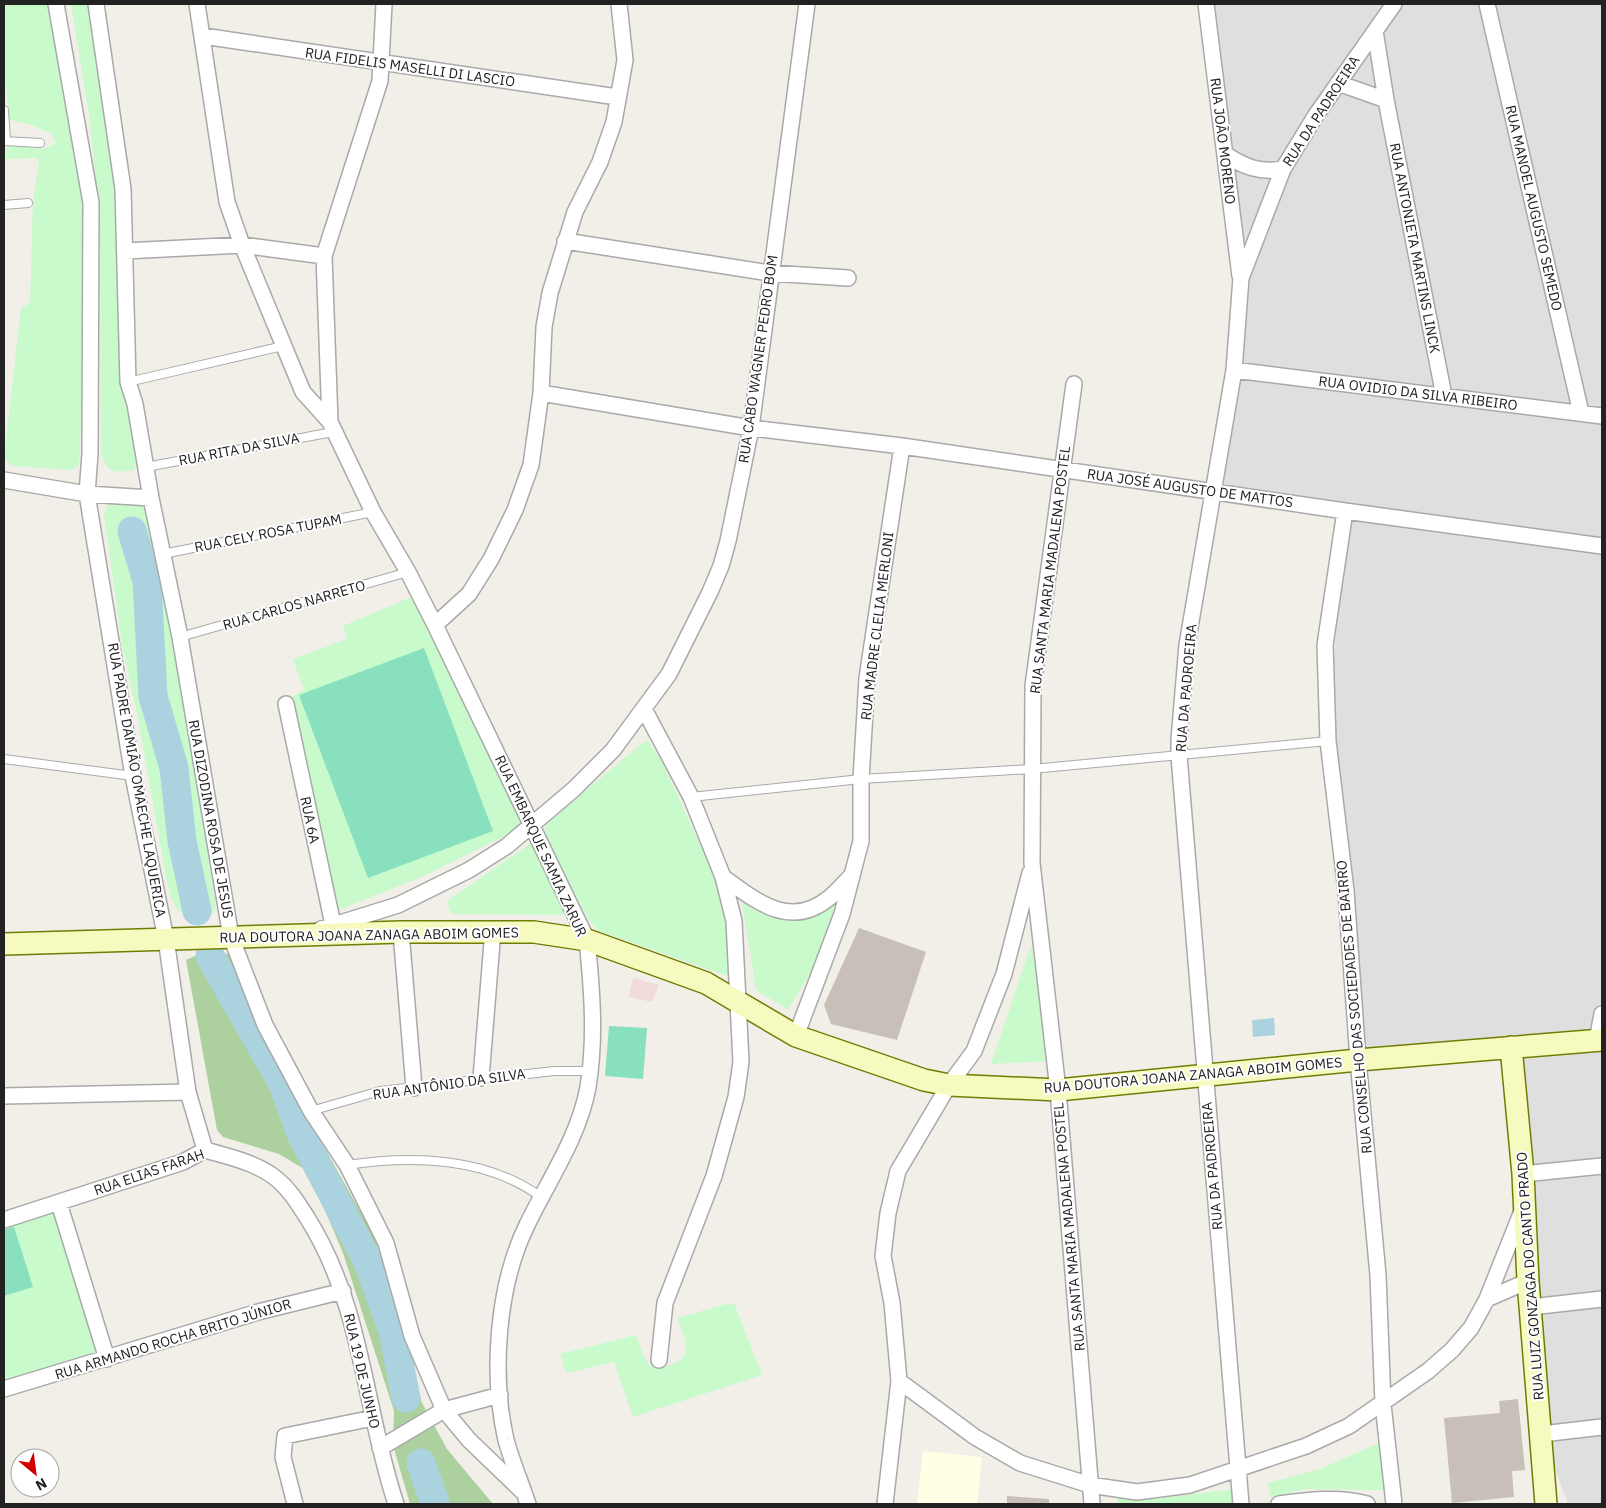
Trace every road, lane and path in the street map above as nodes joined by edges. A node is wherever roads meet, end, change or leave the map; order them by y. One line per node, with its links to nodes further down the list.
1 (56, 4): 45 (street, RUA PADRE DAMIÃO OMAECHE LAQUERICA)
2 (96, 4): 25 (street, RUA DIZODINA ROSA DE JESUS)
3 (197, 4): 11 (street)
4 (384, 4): 12 (street)
5 (619, 4): 14 (street)
6 (808, 4): 27 (street, RUA CABO WAGNER PEDRO BOM)
7 (1206, 4): 19 (street, RUA JOÃO MORENO)
8 (1394, 4): 10 (street, RUA DA PADROEIRA)
9 (1486, 4): 36 (street, RUA MANOEL AUGUSTO SEMEDO)
10 (1375, 31): 13 (street, RUA DA PADROEIRA); 15 (street, RUA ANTONIETA MARTINS LINCK)
11 (203, 36): 12 (street, RUA FIDELIS MASELLI DI LASCIO); 24 (street)
12 (382, 64): 14 (street, RUA FIDELIS MASELLI DI LASCIO); 26 (street)
13 (1338, 83): 15 (street); 20 (street, RUA DA PADROEIRA)
14 (618, 97): 23 (street)
15 (1386, 100): 35 (street, RUA ANTONIETA MARTINS LINCK)
16 (4, 110): 17 (lane)
17 (5, 141): 18 (lane)
18 (40, 143)
19 (1224, 154): 20 (street); 29 (street, RUA JOÃO MORENO)
20 (1283, 169): 29 (street, RUA DA PADROEIRA)
21 (28, 203): 22 (lane)
22 (4, 205)
23 (565, 241): 27 (street); 34 (street)
24 (242, 245): 25 (street); 26 (street); 30 (street)
25 (125, 251): 32 (street, RUA DIZODINA ROSA DE JESUS)
26 (324, 256): 38 (street)
27 (770, 273): 28 (street); 39 (street, RUA CABO WAGNER PEDRO BOM)
28 (848, 278)
29 (1241, 278): 31 (street, RUA DA PADROEIRA)
30 (283, 346): 32 (lane); 38 (street)
31 (1234, 370): 35 (street, RUA OVIDIO DA SILVA RIBEIRO); 44 (street, RUA DA PADROEIRA)
32 (128, 382): 41 (street, RUA DIZODINA ROSA DE JESUS)
33 (1074, 384): 42 (street, RUA SANTA MARIA MADALENA POSTEL)
34 (541, 393): 39 (street, RUA JOSÉ AUGUSTO DE MATTOS); 52 (street)
35 (1444, 396): 36 (street, RUA OVIDIO DA SILVA RIBEIRO)
36 (1581, 413): 37 (street, RUA OVIDIO DA SILVA RIBEIRO)
37 (1602, 416)
38 (331, 427): 41 (lane, RUA RITA DA SILVA); 48 (street, RUA EMBARQUE SAMIA ZARUR)
39 (751, 428): 40 (street, RUA JOSÉ AUGUSTO DE MATTOS); 55 (street, RUA CABO WAGNER PEDRO BOM)
40 (902, 446): 42 (street, RUA JOSÉ AUGUSTO DE MATTOS); 61 (street, RUA MADRE CLELIA MERLONI)
41 (146, 467): 46 (street, RUA DIZODINA ROSA DE JESUS)
42 (1062, 469): 44 (street, RUA JOSÉ AUGUSTO DE MATTOS); 59 (street, RUA SANTA MARIA MADALENA POSTEL)
43 (4, 480): 45 (street)
44 (1212, 490): 47 (street, RUA JOSÉ AUGUSTO DE MATTOS); 57 (street, RUA DA PADROEIRA)
45 (87, 494): 46 (street); 60 (street, RUA PADRE DAMIÃO OMAECHE LAQUERICA)
46 (151, 498): 50 (street, RUA DIZODINA ROSA DE JESUS)
47 (1345, 511): 49 (street, RUA JOSÉ AUGUSTO DE MATTOS); 56 (street, RUA CONSELHO DAS SOCIEDADES DE BAIRRO)
48 (373, 512): 50 (lane, RUA CELY ROSA TUPAM); 51 (street, RUA EMBARQUE SAMIA ZARUR)
49 (1602, 546)
50 (163, 554): 53 (street, RUA DIZODINA ROSA DE JESUS)
51 (408, 572): 52 (street, RUA EMBARQUE SAMIA ZARUR); 53 (lane, RUA CARLOS NARRETO)
52 (435, 625): 63 (street, RUA EMBARQUE SAMIA ZARUR)
53 (180, 637): 70 (street, RUA DIZODINA ROSA DE JESUS)
54 (286, 704): 68 (street, RUA 6A)
55 (644, 709): 62 (street); 63 (street, RUA CABO WAGNER PEDRO BOM)
56 (1328, 741): 57 (lane); 79 (street, RUA CONSELHO DAS SOCIEDADES DE BAIRRO)
57 (1180, 756): 59 (lane); 81 (street, RUA DA PADROEIRA)
58 (4, 759): 60 (lane)
59 (1032, 769): 61 (lane); 64 (street, RUA SANTA MARIA MADALENA POSTEL)
60 (134, 776): 71 (street, RUA PADRE DAMIÃO OMAECHE LAQUERICA)
61 (861, 779): 62 (lane); 65 (street, RUA MADRE CLELIA MERLONI)
62 (691, 796): 66 (street)
63 (533, 826): 68 (street, RUA CABO WAGNER PEDRO BOM); 72 (street, RUA EMBARQUE SAMIA ZARUR)
64 (1032, 863): 83 (street); 85 (street, RUA SANTA MARIA MADALENA POSTEL)
65 (853, 873): 66 (street); 76 (street, RUA MADRE CLELIA MERLONI)
66 (724, 877): 74 (street)
67 (493, 930): 69 (street, RUA DOUTORA JOANA ZANAGA ABOIM GOMES); 72 (street, RUA DOUTORA JOANA ZANAGA ABOIM GOMES); 82 (street)
68 (334, 931): 69 (street, RUA DOUTORA JOANA ZANAGA ABOIM GOMES); 70 (street, RUA DOUTORA JOANA ZANAGA ABOIM GOMES)
69 (401, 932): 84 (street)
70 (231, 938): 71 (street, RUA DOUTORA JOANA ZANAGA ABOIM GOMES); 88 (street, RUA DIZODINA ROSA DE JESUS)
71 (166, 939): 73 (street, RUA DOUTORA JOANA ZANAGA ABOIM GOMES); 86 (street, RUA PADRE DAMIÃO OMAECHE LAQUERICA)
72 (586, 940): 74 (street, RUA DOUTORA JOANA ZANAGA ABOIM GOMES); 80 (street, RUA EMBARQUE SAMIA ZARUR)
73 (4, 944)
74 (738, 1001): 76 (street, RUA DOUTORA JOANA ZANAGA ABOIM GOMES); 104 (street)
75 (1602, 1014): 77 (street)
76 (796, 1036): 83 (street, RUA DOUTORA JOANA ZANAGA ABOIM GOMES)
77 (1600, 1040): 78 (street, RUA DOUTORA JOANA ZANAGA ABOIM GOMES)
78 (1511, 1047): 79 (street, RUA DOUTORA JOANA ZANAGA ABOIM GOMES); 92 (street, RUA LUIZ GONZAGA DO CANTO PRADO)
79 (1358, 1060): 81 (street, RUA DOUTORA JOANA ZANAGA ABOIM GOMES); 108 (street, RUA CONSELHO DAS SOCIEDADES DE BAIRRO)
80 (589, 1071): 82 (lane, RUA ANTÔNIO DA SILVA); 93 (street, RUA EMBARQUE SAMIA ZARUR)
81 (1204, 1075): 85 (street, RUA DOUTORA JOANA ZANAGA ABOIM GOMES); 114 (street, RUA DA PADROEIRA)
82 (482, 1078): 84 (lane, RUA ANTÔNIO DA SILVA)
83 (950, 1085): 85 (street, RUA DOUTORA JOANA ZANAGA ABOIM GOMES); 105 (street)
84 (414, 1088): 88 (lane, RUA ANTÔNIO DA SILVA)
85 (1058, 1090): 115 (street, RUA SANTA MARIA MADALENA POSTEL)
86 (188, 1092): 87 (street); 89 (street, RUA PADRE DAMIÃO OMAECHE LAQUERICA)
87 (4, 1096)
88 (311, 1111): 90 (street, RUA DIZODINA ROSA DE JESUS)
89 (206, 1150): 94 (street, RUA ELIAS FARAH); 97 (street, RUA ELIAS FARAH)
90 (346, 1165): 93 (lane); 109 (street, RUA DIZODINA ROSA DE JESUS)
91 (1602, 1166): 92 (street)
92 (1523, 1174): 95 (street, RUA LUIZ GONZAGA DO CANTO PRADO)
93 (542, 1198): 107 (street, RUA EMBARQUE SAMIA ZARUR)
94 (59, 1203): 96 (street, RUA ELIAS FARAH); 103 (street)
95 (1524, 1204): 98 (street, RUA LUIZ GONZAGA DO CANTO PRADO); 100 (street)
96 (4, 1220)
97 (321, 1240): 99 (street, RUA 19 DE JUNHO)
98 (1528, 1280): 100 (street); 102 (street, RUA LUIZ GONZAGA DO CANTO PRADO)
99 (343, 1291): 103 (street, RUA ARMANDO ROCHA BRITO JÚNIOR); 110 (street, RUA 19 DE JUNHO)
100 (1487, 1299): 108 (street)
101 (1602, 1299): 102 (street)
102 (1531, 1307): 112 (street, RUA LUIZ GONZAGA DO CANTO PRADO)
103 (107, 1359): 106 (street, RUA ARMANDO ROCHA BRITO JÚNIOR)
104 (659, 1360)
105 (899, 1381): 115 (street); 119 (street)
106 (4, 1389)
107 (500, 1395): 109 (street); 116 (street, RUA EMBARQUE SAMIA ZARUR)
108 (1382, 1404): 114 (street); 124 (street, RUA CONSELHO DAS SOCIEDADES DE BAIRRO)
109 (444, 1410): 113 (street); 116 (street, RUA DIZODINA ROSA DE JESUS)
110 (373, 1418): 113 (street, RUA 19 DE JUNHO); 117 (street)
111 (1602, 1427): 112 (street)
112 (1542, 1434): 125 (street, RUA LUIZ GONZAGA DO CANTO PRADO)
113 (380, 1448): 118 (street, RUA 19 DE JUNHO)
114 (1238, 1468): 115 (street); 121 (street, RUA DA PADROEIRA)
115 (1090, 1485): 120 (street, RUA SANTA MARIA MADALENA POSTEL)
116 (526, 1499)
117 (295, 1504)
118 (396, 1504)
119 (885, 1504)
120 (1092, 1504)
121 (1242, 1504)
122 (1279, 1504): 123 (street)
123 (1367, 1504)
124 (1394, 1504)
125 (1546, 1504)

